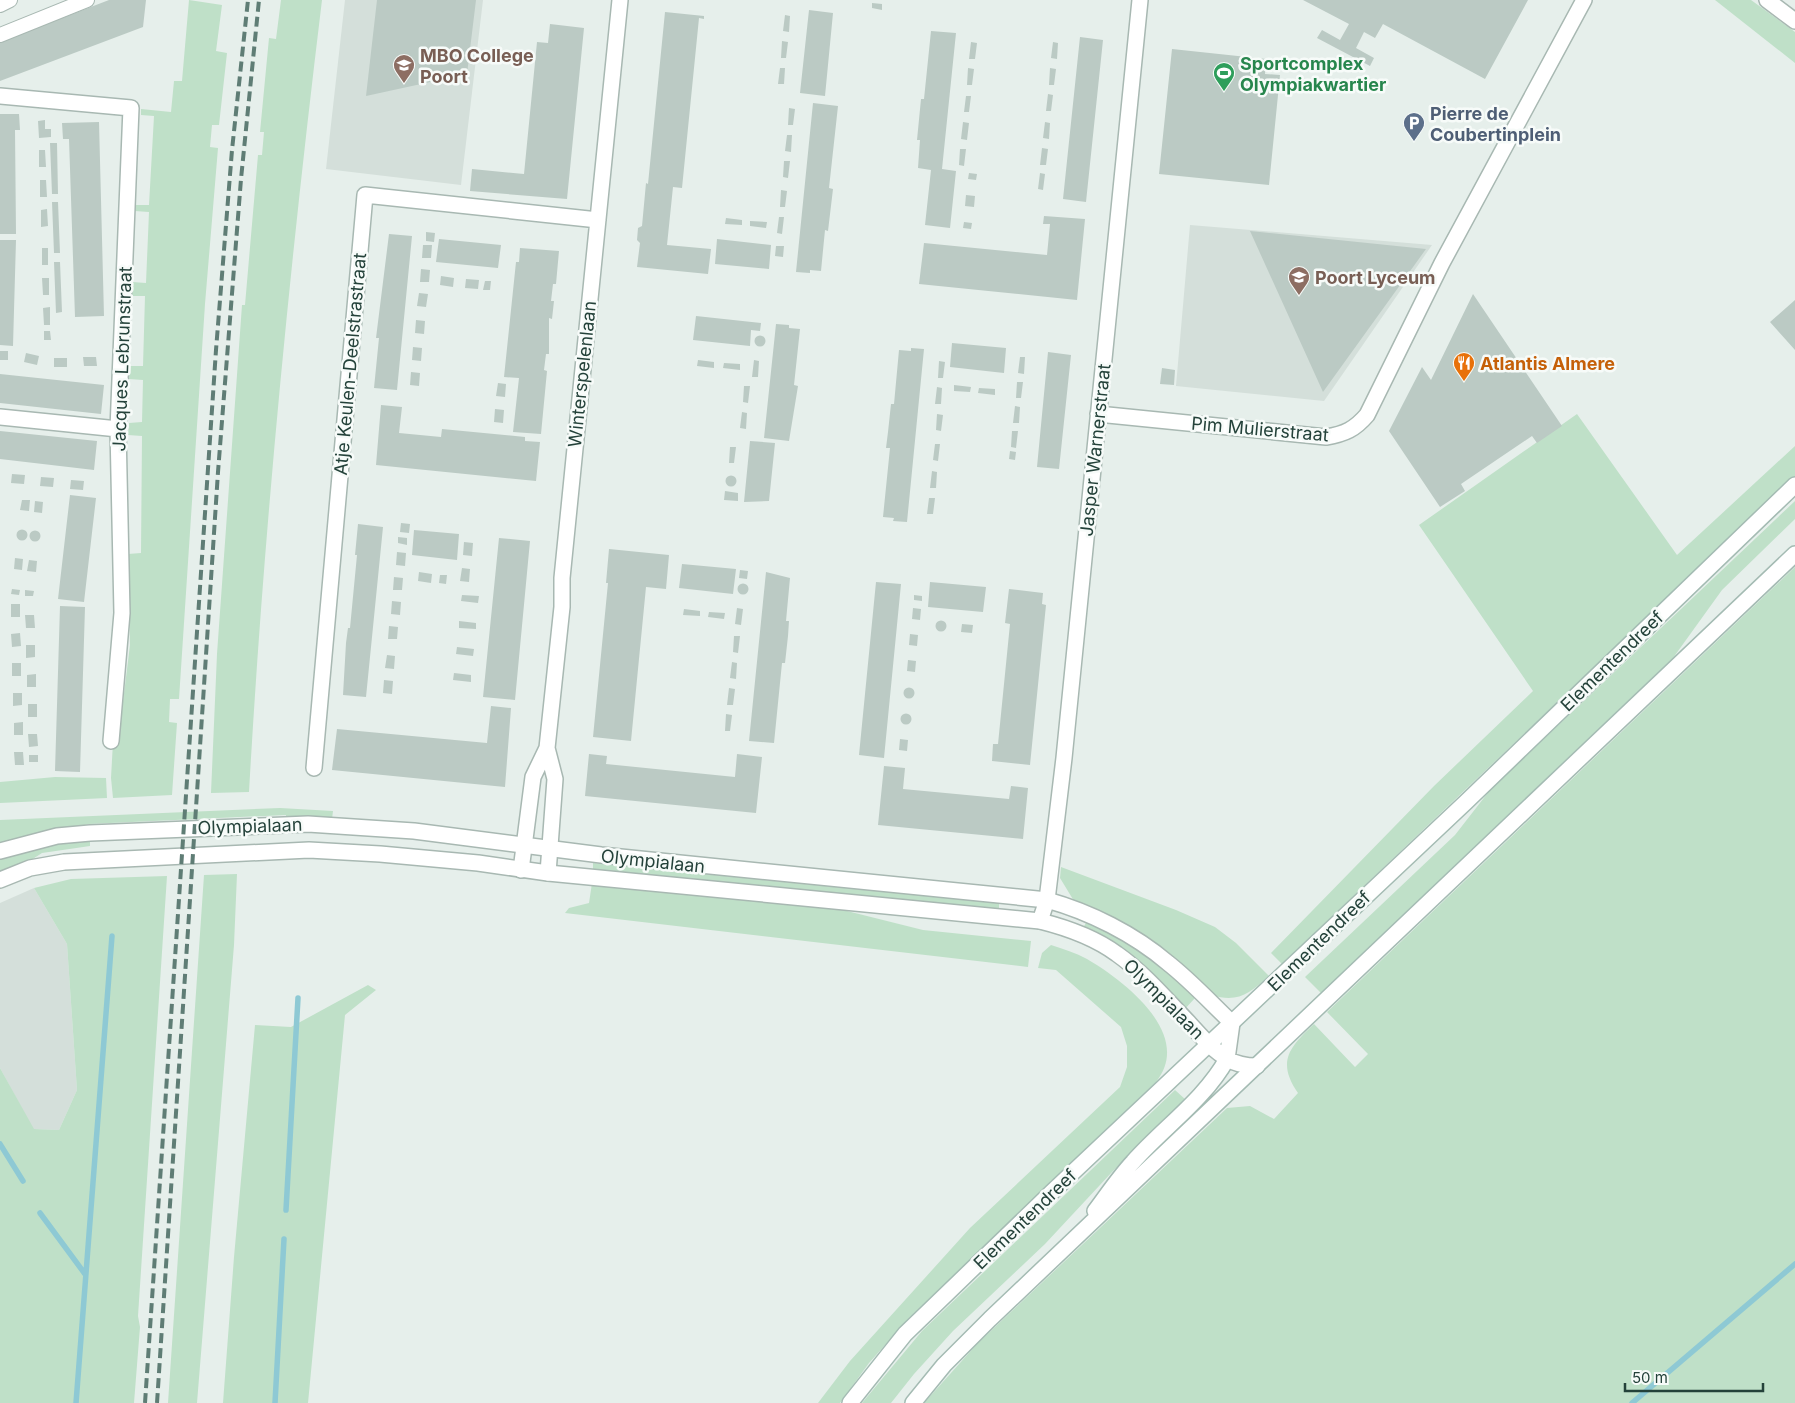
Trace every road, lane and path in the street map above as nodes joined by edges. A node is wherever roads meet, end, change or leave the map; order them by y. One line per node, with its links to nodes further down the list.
1 (87, 0): 7 (street)
2 (620, 0): 9 (street, Winterspelenlaan)
3 (1140, 0): 10 (street, Jasper Warnerstraat)
4 (1584, 0): 10 (street, Pim Mulierstraat)
5 (1767, 0): 6 (street)
6 (1795, 21)
7 (0, 36)
8 (0, 96): 12 (street, Jacques Lebrunstraat)
9 (598, 220): 18 (street, Winterspelenlaan); 19 (street, Atje Keulen-Deelstrastraat)
10 (1098, 414): 26 (street, Jasper Warnerstraat)
11 (0, 417): 12 (street)
12 (118, 429): 17 (street, Jacques Lebrunstraat)
13 (1795, 485): 28 (street, Elementendreef)
14 (1795, 549): 16 (street)
15 (1795, 554): 16 (street)
16 (1784, 565): 31 (street)
17 (111, 741)
18 (547, 748): 20 (street, Winterspelenlaan); 21 (street, Winterspelenlaan)
19 (314, 768)
20 (525, 846): 21 (street, Olympialaan); 22 (street, Olympialaan); 23 (street, Winterspelenlaan)
21 (550, 848): 24 (street, Winterspelenlaan); 26 (street, Olympialaan)
22 (0, 850)
23 (521, 870): 24 (street, Olympialaan); 25 (street, Olympialaan)
24 (548, 873): 27 (street, Olympialaan)
25 (0, 880)
26 (1047, 900): 27 (street, Jasper Warnerstraat); 28 (street, Olympialaan)
27 (1040, 921): 29 (street, Olympialaan)
28 (1232, 1023): 29 (street, Elementendreef); 30 (street, Olympialaan)
29 (1210, 1044): 30 (street, Olympialaan); 33 (street, Elementendreef)
30 (1228, 1059): 31 (street, Olympialaan); 32 (street)
31 (1257, 1066): 32 (street)
32 (1069, 1244): 34 (street)
33 (850, 1403)
34 (913, 1403)

